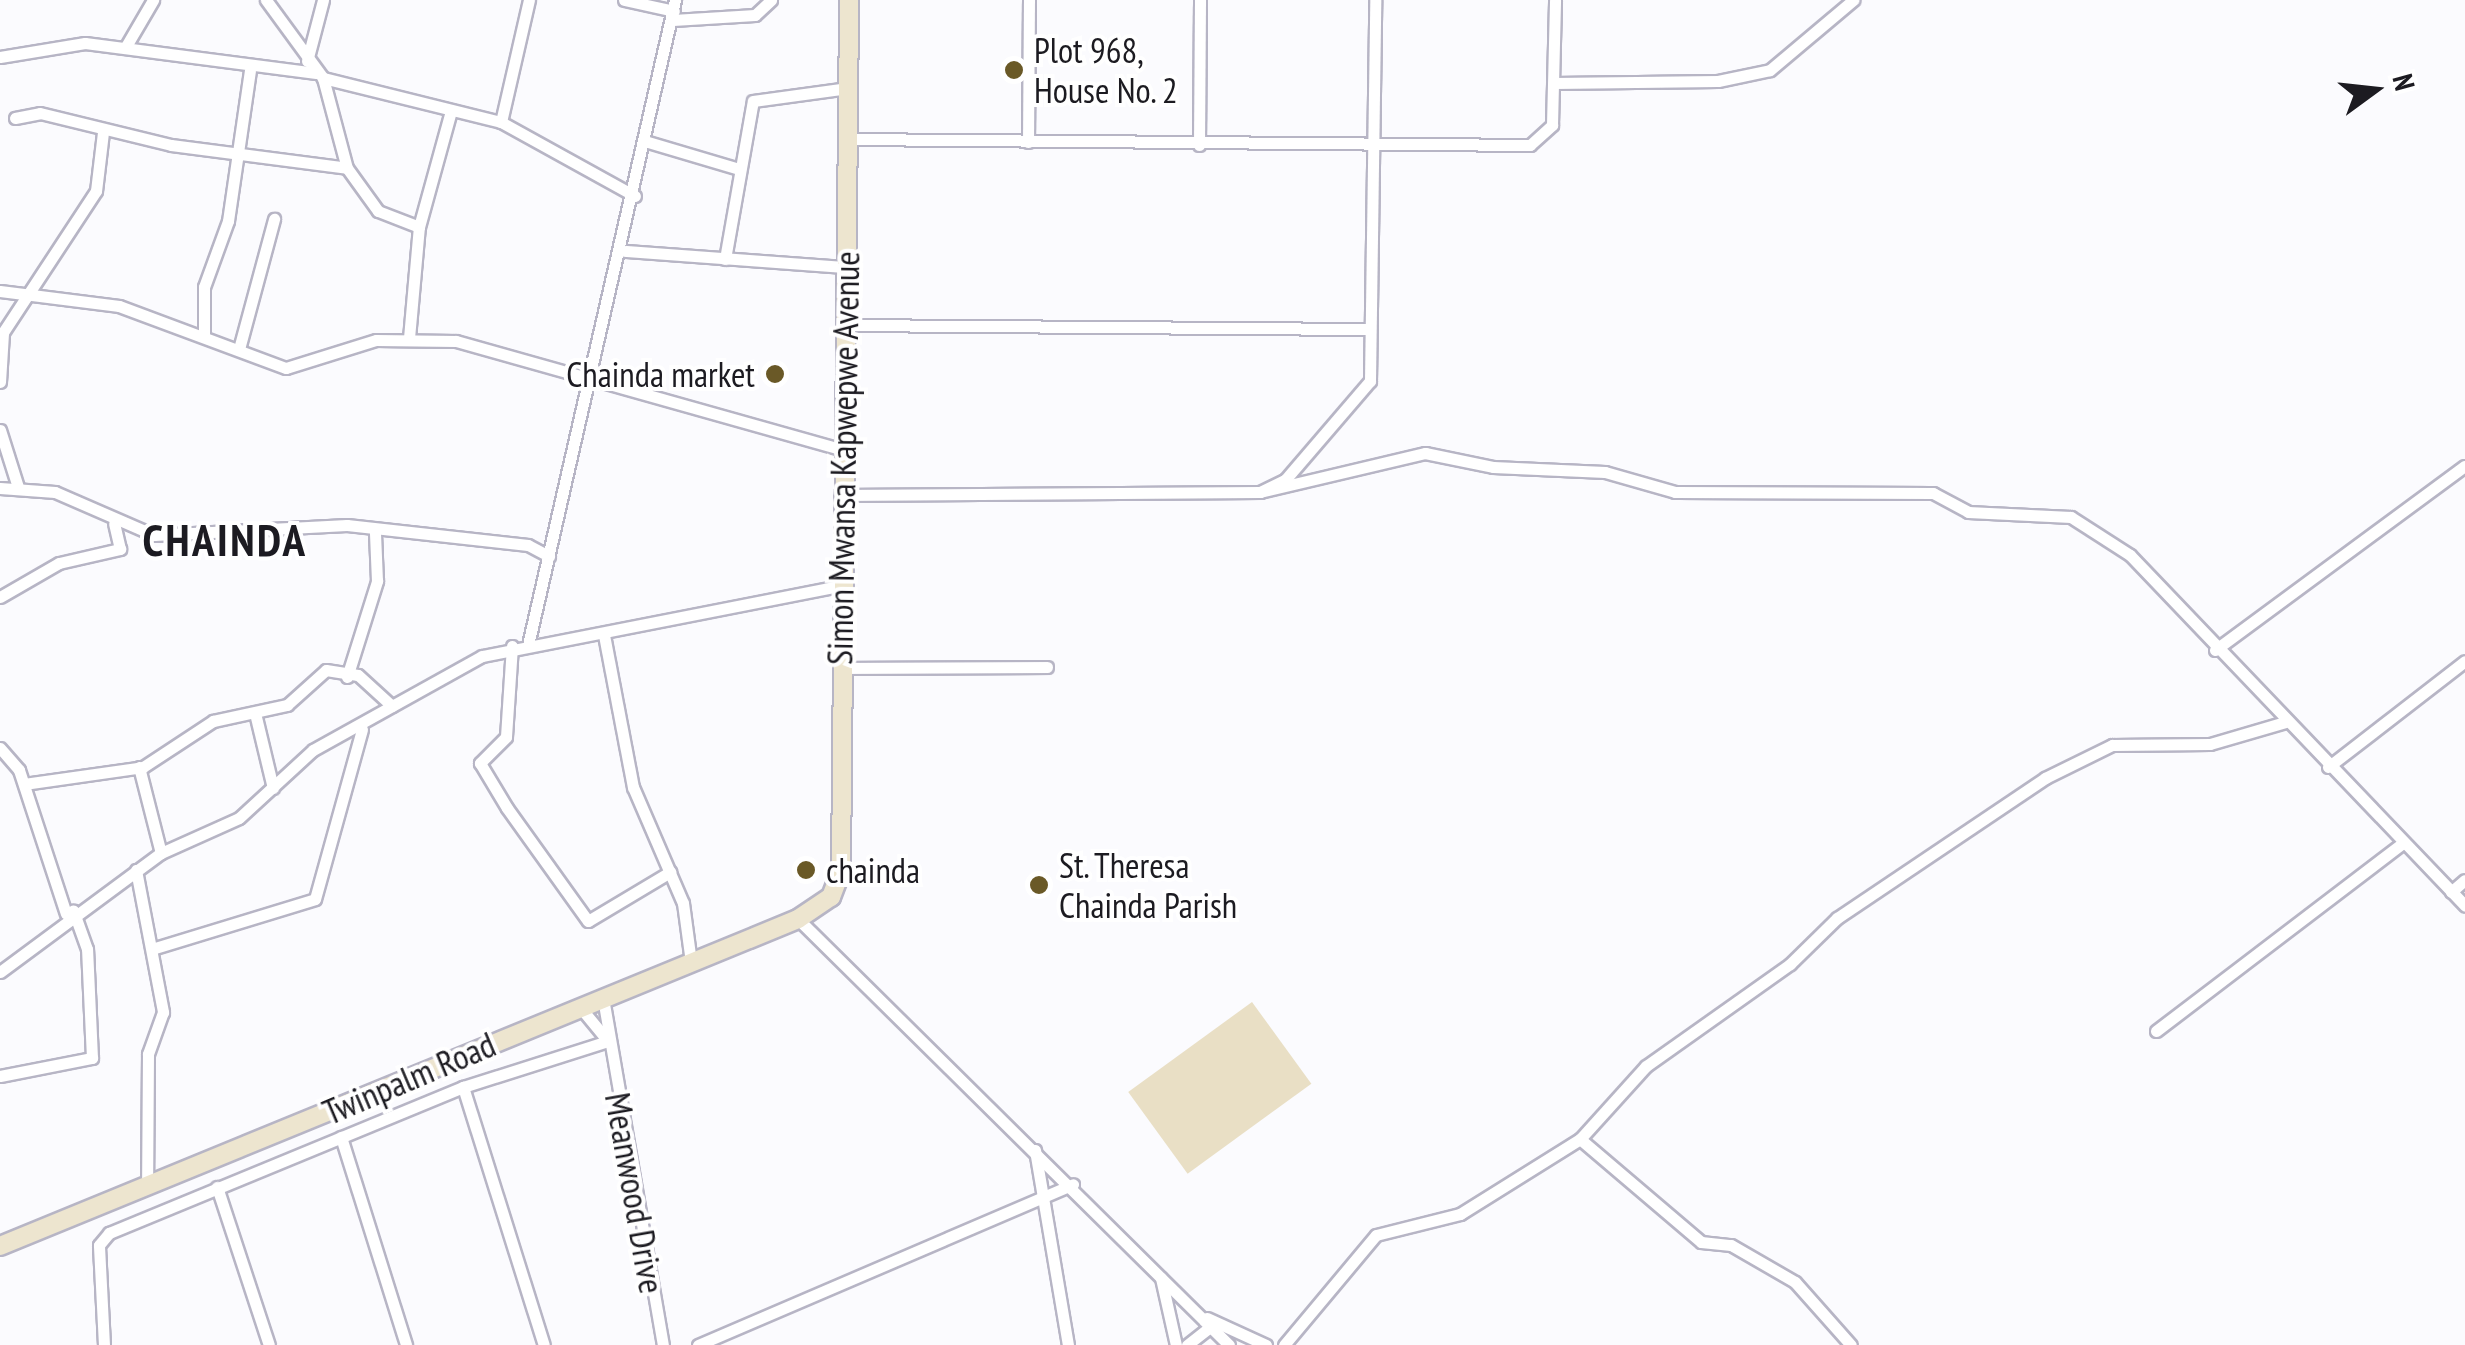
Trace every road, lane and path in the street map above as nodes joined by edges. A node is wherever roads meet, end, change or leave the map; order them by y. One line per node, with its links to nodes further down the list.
1 (153, 0): 14 (street)
2 (266, 0): 16 (street)
3 (323, 0): 16 (street)
4 (529, 0): 23 (street)
5 (624, 0): 13 (street)
6 (771, 0): 13 (street)
7 (849, 0): 20 (main road, Simon Mwansa Kapwepwe Avenue)
8 (1029, 0): 27 (street)
9 (1200, 0): 28 (street)
10 (1375, 0): 29 (street)
11 (1555, 0): 19 (street)
12 (1853, 0): 19 (street)
13 (674, 11): 26 (street)
14 (125, 48): 15 (street); 17 (street)
15 (0, 57)
16 (306, 60): 18 (street)
17 (250, 71): 18 (street); 30 (street)
18 (319, 75): 21 (street); 31 (street)
19 (1554, 83): 29 (street)
20 (848, 88): 25 (main road, Simon Mwansa Kapwepwe Avenue); 32 (street)
21 (450, 111): 23 (street); 35 (street)
22 (15, 118): 24 (street)
23 (502, 122): 33 (street)
24 (103, 132): 30 (street); 40 (street)
25 (847, 139): 27 (street); 38 (main road, Simon Mwansa Kapwepwe Avenue)
26 (648, 142): 32 (street); 33 (street)
27 (1028, 142): 28 (street)
28 (1198, 145): 29 (street)
29 (1372, 146): 42 (street)
30 (238, 153): 31 (street); 43 (street)
31 (347, 168): 35 (street)
32 (739, 169): 37 (street)
33 (634, 196): 36 (street)
34 (274, 219): 46 (street)
35 (419, 226): 45 (street)
36 (625, 251): 37 (street); 47 (street)
37 (725, 260): 38 (street)
38 (845, 268): 41 (main road, Simon Mwansa Kapwepwe Avenue)
39 (0, 291): 40 (street)
40 (24, 293): 43 (street); 44 (street)
41 (844, 325): 42 (street); 50 (main road, Simon Mwansa Kapwepwe Avenue)
42 (1370, 329): 54 (street)
43 (204, 334): 46 (street)
44 (2, 335): 48 (street)
45 (409, 338): 46 (street); 47 (street)
46 (239, 349)
47 (595, 380): 50 (street); 58 (street)
48 (0, 382)
49 (0, 430): 52 (street)
50 (841, 449): 55 (main road, Simon Mwansa Kapwepwe Avenue)
51 (2465, 466): 64 (street)
52 (18, 487): 53 (street); 56 (street)
53 (0, 488)
54 (1260, 492): 55 (street); 64 (street)
55 (842, 495): 59 (main road, Simon Mwansa Kapwepwe Avenue)
56 (114, 524): 57 (street); 60 (street)
57 (375, 534): 58 (street); 68 (street)
58 (549, 556): 62 (street)
59 (842, 585): 61 (street); 67 (main road, Simon Mwansa Kapwepwe Avenue)
60 (0, 597)
61 (604, 635): 62 (street); 81 (street)
62 (528, 644): 63 (street)
63 (512, 646): 69 (street); 81 (street)
64 (2215, 650): 71 (street)
65 (2465, 662): 75 (street)
66 (1047, 667): 67 (street)
67 (841, 668): 85 (main road, Simon Mwansa Kapwepwe Avenue)
68 (347, 676): 69 (street); 70 (street)
69 (392, 706): 72 (street)
70 (255, 714): 74 (street); 77 (street)
71 (2285, 722): 75 (street); 98 (street)
72 (362, 729): 77 (street); 88 (street)
73 (0, 748): 76 (street)
74 (139, 767): 76 (street); 79 (street)
75 (2328, 767): 78 (street)
76 (24, 784): 86 (street)
77 (274, 788): 79 (street)
78 (2403, 843): 83 (street); 93 (street)
79 (160, 853): 80 (street)
80 (136, 870): 86 (street); 88 (street)
81 (670, 872): 89 (street)
82 (2465, 880): 83 (street)
83 (2451, 892): 84 (street)
84 (2465, 906)
85 (818, 909): 87 (main road, Twinpalm Road)
86 (70, 912): 90 (street); 95 (street)
87 (798, 919): 89 (main road, Twinpalm Road); 99 (street)
88 (155, 948): 101 (street)
89 (691, 962): 91 (main road, Twinpalm Road)
90 (0, 972)
91 (603, 998): 92 (main road, Twinpalm Road); 94 (street, Meanwood Drive)
92 (580, 1007): 94 (street); 101 (main road, Twinpalm Road)
93 (2156, 1032)
94 (608, 1041): 96 (street); 112 (street, Meanwood Drive)
95 (0, 1076)
96 (463, 1087): 97 (street); 111 (street)
97 (342, 1137): 102 (street); 110 (street)
98 (1580, 1139): 119 (street); 120 (street)
99 (1035, 1150): 100 (street); 103 (street)
100 (1073, 1184): 103 (street); 105 (street)
101 (147, 1185): 104 (main road, Twinpalm Road)
102 (218, 1187): 108 (street); 109 (street)
103 (1040, 1195): 113 (street); 114 (street)
104 (0, 1246)
105 (1160, 1273): 106 (street); 115 (street)
106 (1198, 1314): 107 (street); 118 (street)
107 (1211, 1326): 116 (street); 117 (street)
108 (104, 1345)
109 (269, 1345)
110 (406, 1345)
111 (544, 1345)
112 (663, 1345)
113 (698, 1345)
114 (1068, 1345)
115 (1176, 1345)
116 (1187, 1345)
117 (1229, 1345)
118 (1266, 1345)
119 (1284, 1345)
120 (1851, 1345)

